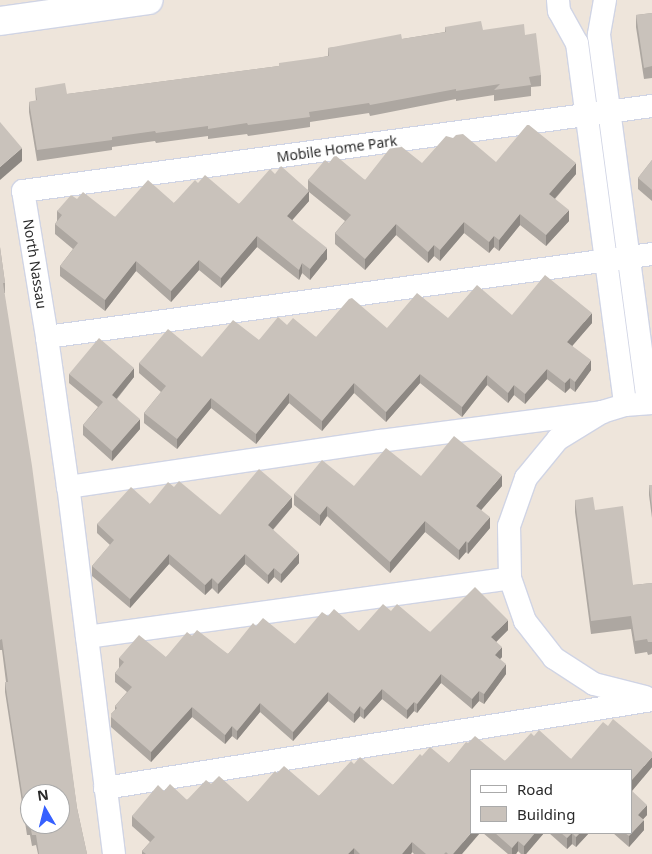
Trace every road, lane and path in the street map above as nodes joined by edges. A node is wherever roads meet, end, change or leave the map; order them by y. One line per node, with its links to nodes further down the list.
1 (149, 0): 4 (main road)
2 (558, 0): 8 (street)
3 (605, 0): 7 (street)
4 (62, 6): 5 (main road)
5 (0, 21)
6 (652, 106): 7 (street, Mobile Home Park)
7 (610, 112): 8 (street, Mobile Home Park); 10 (street)
8 (587, 115): 9 (street, Mobile Home Park); 11 (street)
9 (22, 191): 12 (street, North Nassau)
10 (641, 256): 11 (street); 13 (street)
11 (606, 261): 12 (street); 14 (street)
12 (47, 337): 16 (street, North Nassau)
13 (651, 403): 14 (street)
14 (625, 406): 15 (street)
15 (602, 412): 16 (street); 17 (street)
16 (68, 487): 18 (street, North Nassau)
17 (510, 578): 18 (street); 19 (street)
18 (86, 637): 21 (street, North Nassau)
19 (652, 696)
20 (652, 700): 21 (street)
21 (105, 788): 22 (street, North Nassau)
22 (114, 854)

